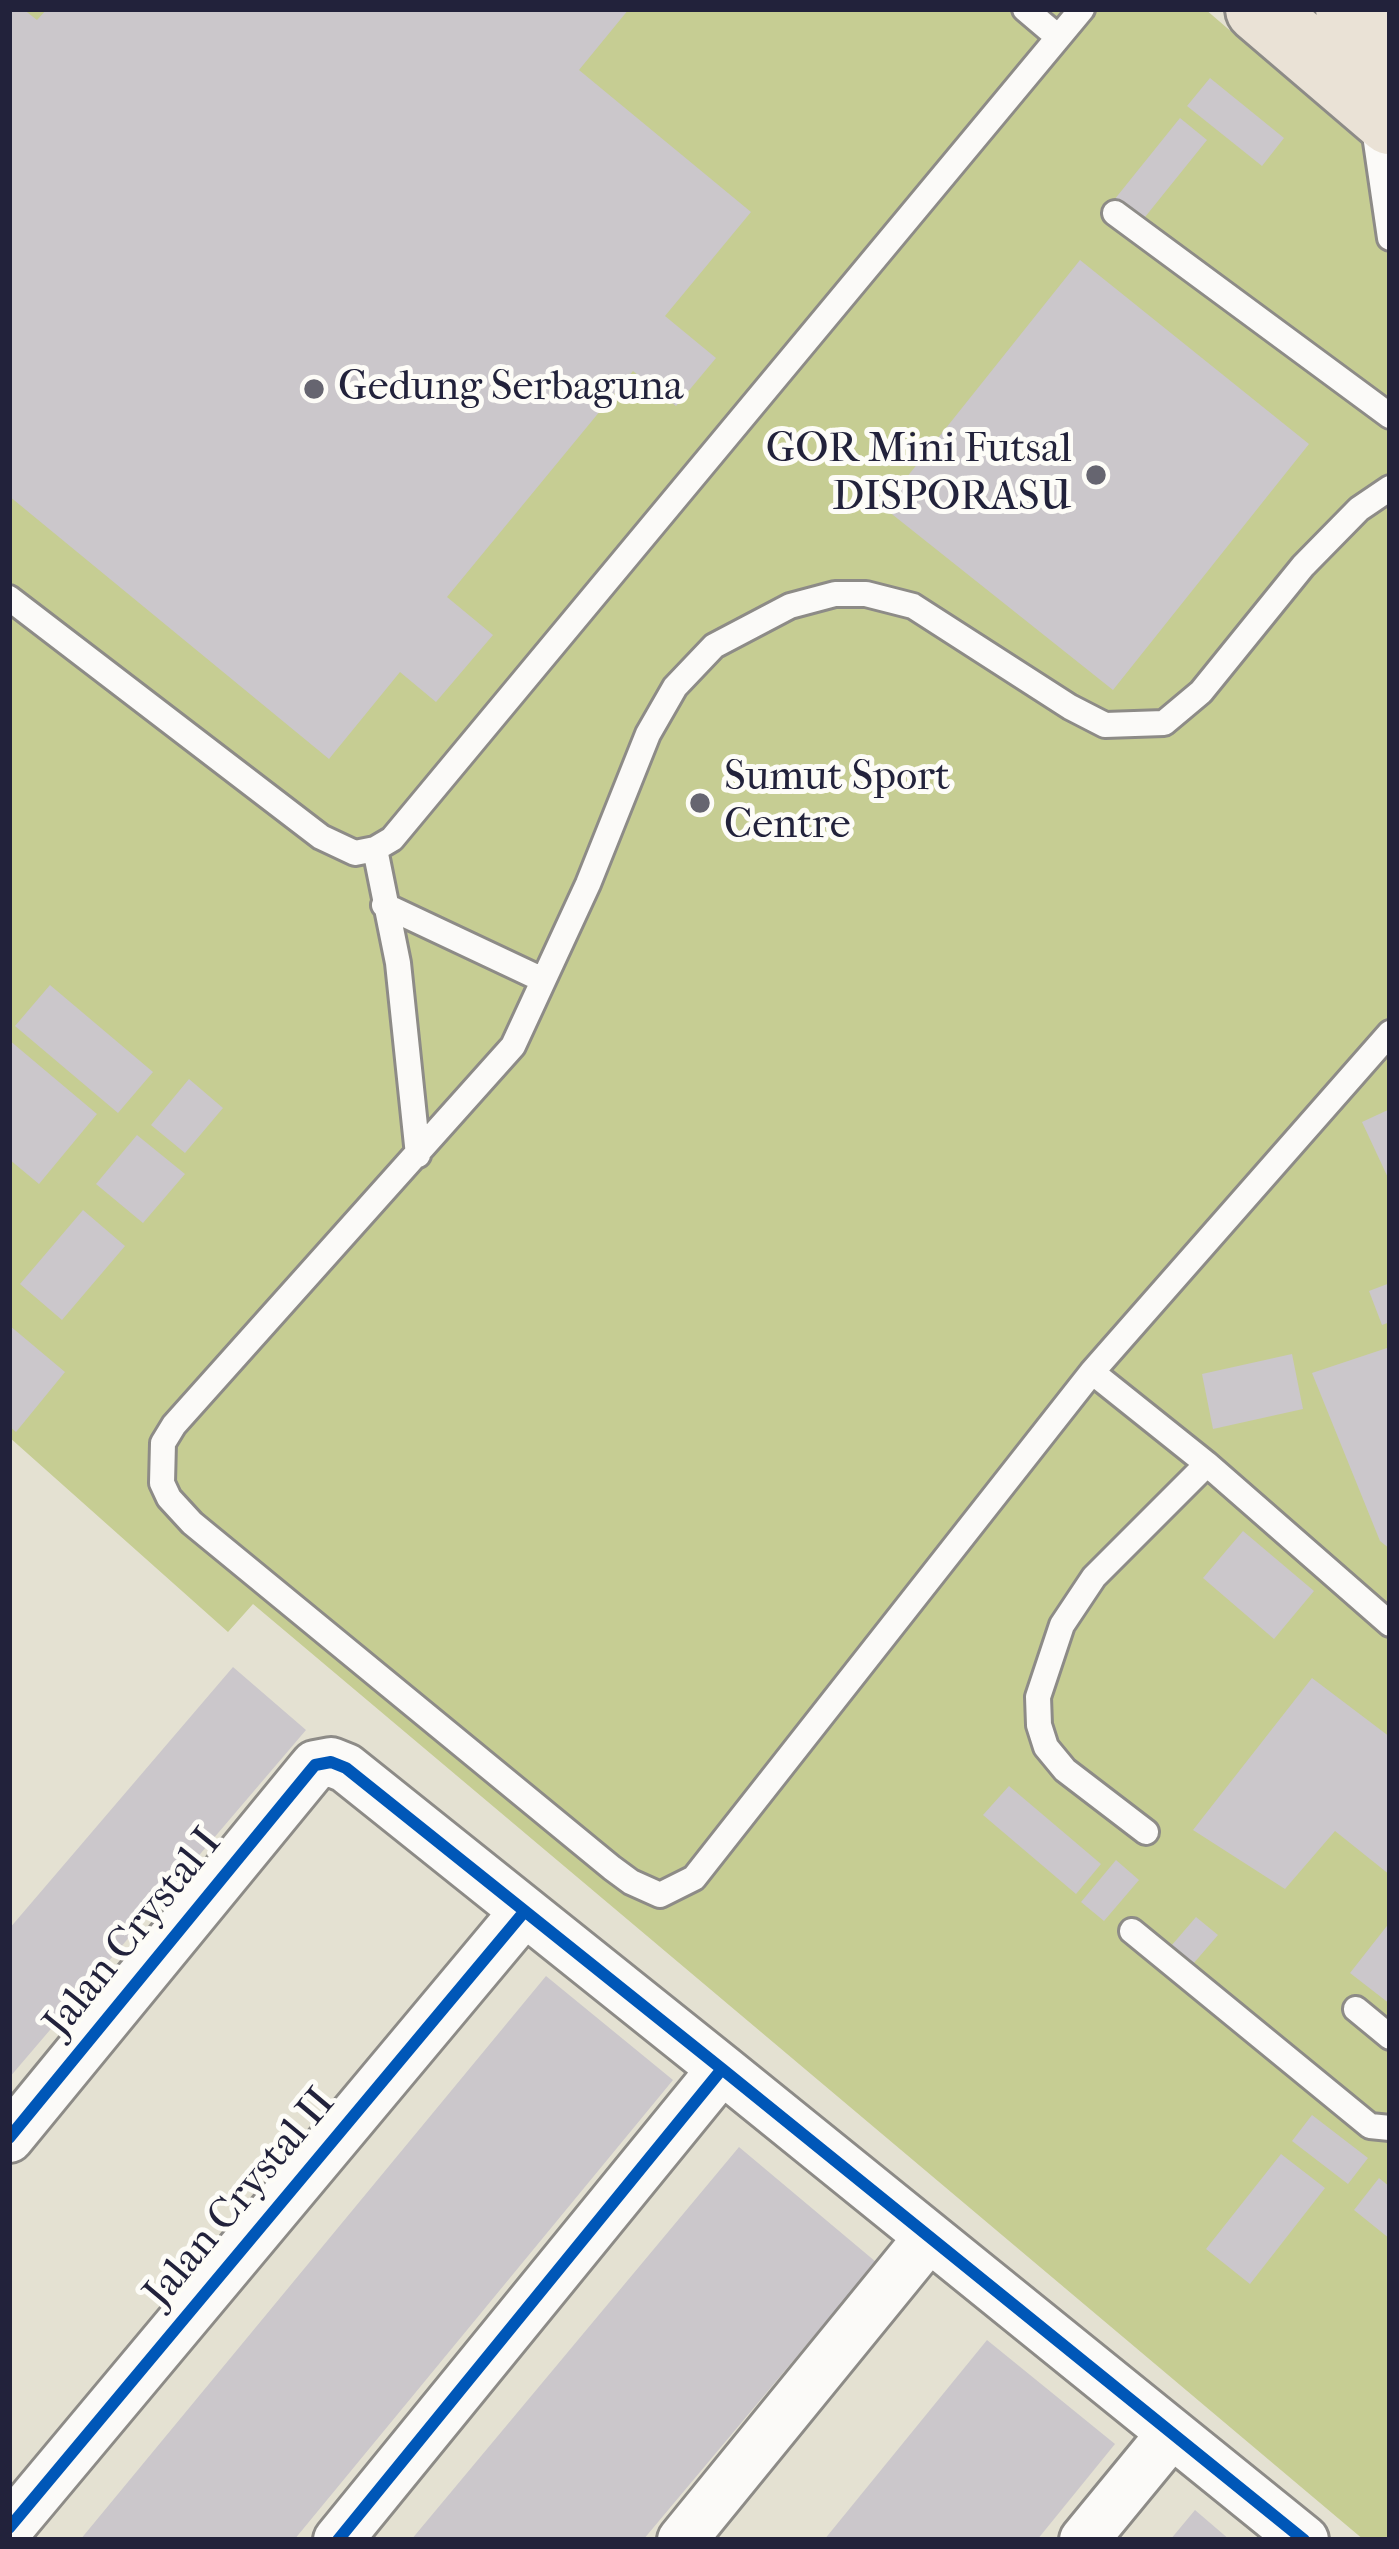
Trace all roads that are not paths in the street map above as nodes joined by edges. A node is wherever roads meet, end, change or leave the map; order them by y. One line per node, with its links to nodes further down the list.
1 (1024, 9): 5 (lane)
2 (1082, 9): 5 (lane)
3 (1259, 9): 6 (highway)
4 (1349, 9): 6 (highway)
5 (1058, 37): 12 (lane)
6 (1385, 88): 8 (lane)
7 (1115, 213): 9 (lane)
8 (1390, 238)
9 (1390, 416)
10 (1390, 488): 14 (lane)
11 (9, 598): 12 (lane)
12 (375, 849): 13 (lane)
13 (384, 905): 14 (lane); 16 (lane)
14 (541, 979): 16 (lane)
15 (1390, 1033): 17 (lane)
16 (418, 1155): 17 (lane)
17 (1092, 1372): 18 (lane)
18 (1207, 1464): 19 (lane); 20 (lane)
19 (1390, 1624)
20 (1146, 1832)
21 (524, 1912): 25 (street); 27 (street, Jalan Crystal I); 30 (street, Jalan Crystal II)
22 (1132, 1931): 26 (lane)
23 (1357, 2009): 24 (lane)
24 (1390, 2037)
25 (722, 2069): 28 (street); 31 (street)
26 (1390, 2128)
27 (9, 2138)
28 (929, 2237): 29 (street); 32 (street)
29 (1172, 2433): 33 (street); 34 (street)
30 (9, 2528)
31 (338, 2540)
32 (682, 2540)
33 (1084, 2540)
34 (1304, 2540)

